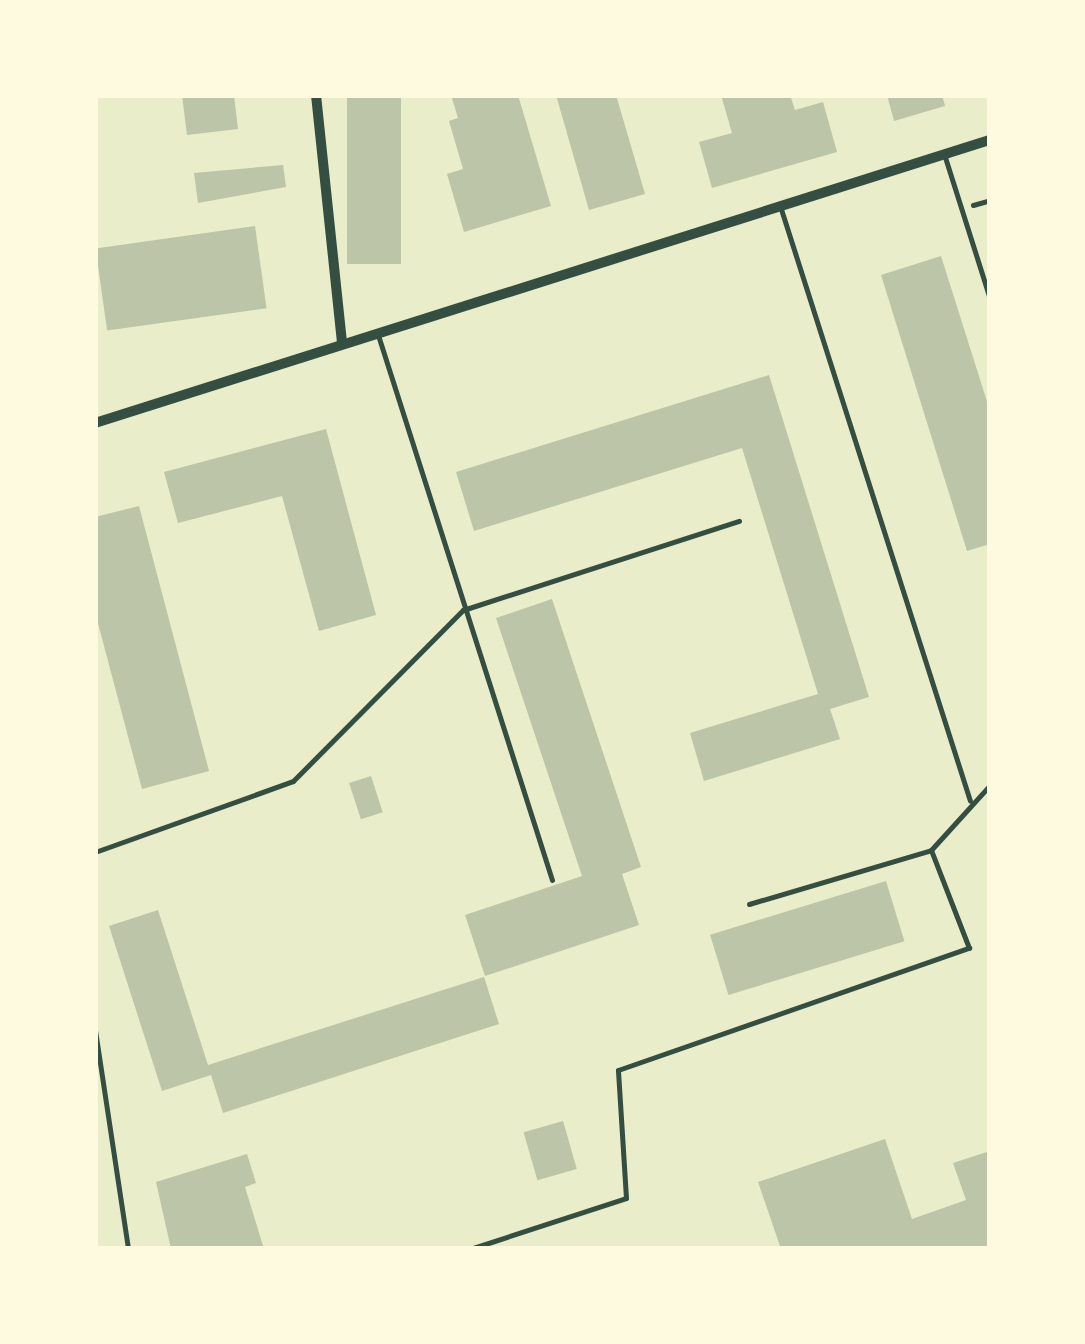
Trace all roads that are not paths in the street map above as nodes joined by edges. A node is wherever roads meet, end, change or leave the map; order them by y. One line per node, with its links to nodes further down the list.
1 (316, 95): 8 (street)
2 (990, 140): 3 (street)
3 (944, 154): 4 (street); 5 (lane)
4 (780, 208): 7 (street); 13 (lane)
5 (986, 274): 6 (lane)
6 (990, 298)
7 (377, 332): 8 (street); 11 (lane)
8 (342, 343): 9 (street)
9 (95, 423)
10 (740, 521): 11 (lane)
11 (464, 610): 15 (lane); 16 (lane)
12 (990, 785): 13 (lane)
13 (970, 801): 14 (lane)
14 (931, 850): 17 (lane); 18 (lane)
15 (95, 852)
16 (552, 880)
17 (749, 904)
18 (470, 1249)

